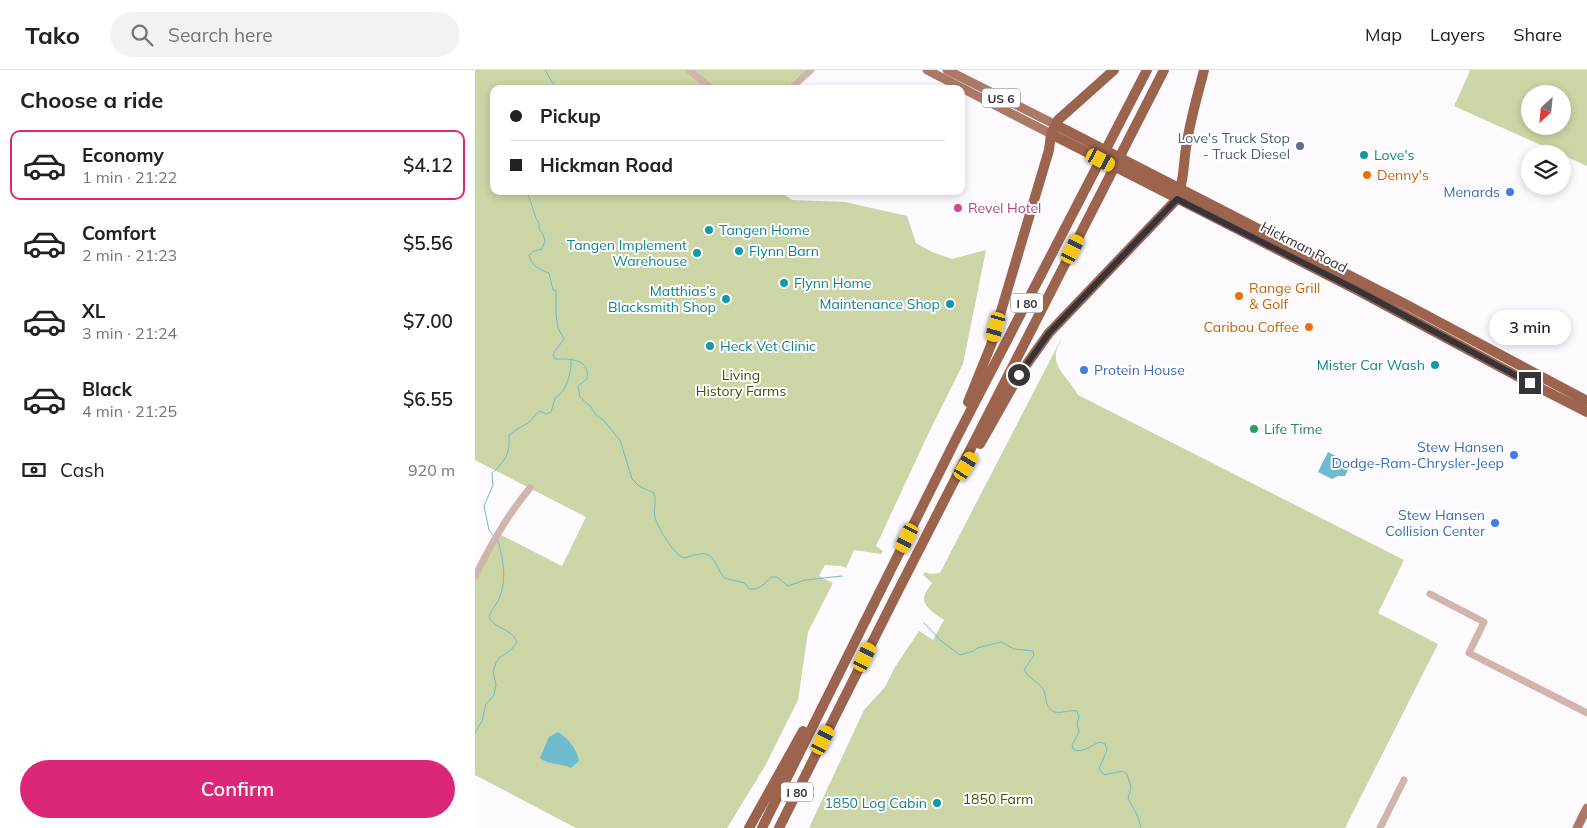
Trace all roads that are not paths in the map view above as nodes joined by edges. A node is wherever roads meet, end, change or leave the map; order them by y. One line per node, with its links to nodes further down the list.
1 (689, 70): 9 (street)
2 (811, 70): 10 (street)
3 (927, 70): 11 (main road, Hickman Road / US 6)
4 (947, 70): 13 (main road, Hickman Road / US 6)
5 (1115, 70): 13 (highway)
6 (1147, 70): 18 (highway, I 80)
7 (1164, 70): 20 (highway, I 80)
8 (1204, 70): 14 (highway)
9 (706, 85)
10 (794, 85)
11 (959, 85)
12 (965, 88): 13 (main road, Hickman Road / US 6)
13 (1053, 129): 14 (highway, Hickman Road / US 6); 18 (highway)
14 (1179, 194): 15 (highway, Hickman Road / US 6); 15 (highway, Hickman Road / US 6); 20 (highway)
15 (1503, 363): 16 (highway, Hickman Road / US 6); 17 (highway, Hickman Road / US 6)
16 (1587, 401)
17 (1587, 412)
18 (958, 435): 23 (highway, I 80)
19 (530, 488): 21 (street)
20 (937, 513): 25 (highway, I 80)
21 (475, 576)
22 (1430, 594): 24 (street)
23 (834, 684): 28 (highway); 29 (highway, I 80)
24 (1587, 713)
25 (815, 756): 30 (highway, I 80); 31 (highway)
26 (1404, 780): 32 (street)
27 (1587, 808): 33 (main road)
28 (749, 828)
29 (762, 828)
30 (779, 828)
31 (785, 828)
32 (1380, 828)
33 (1577, 828)

